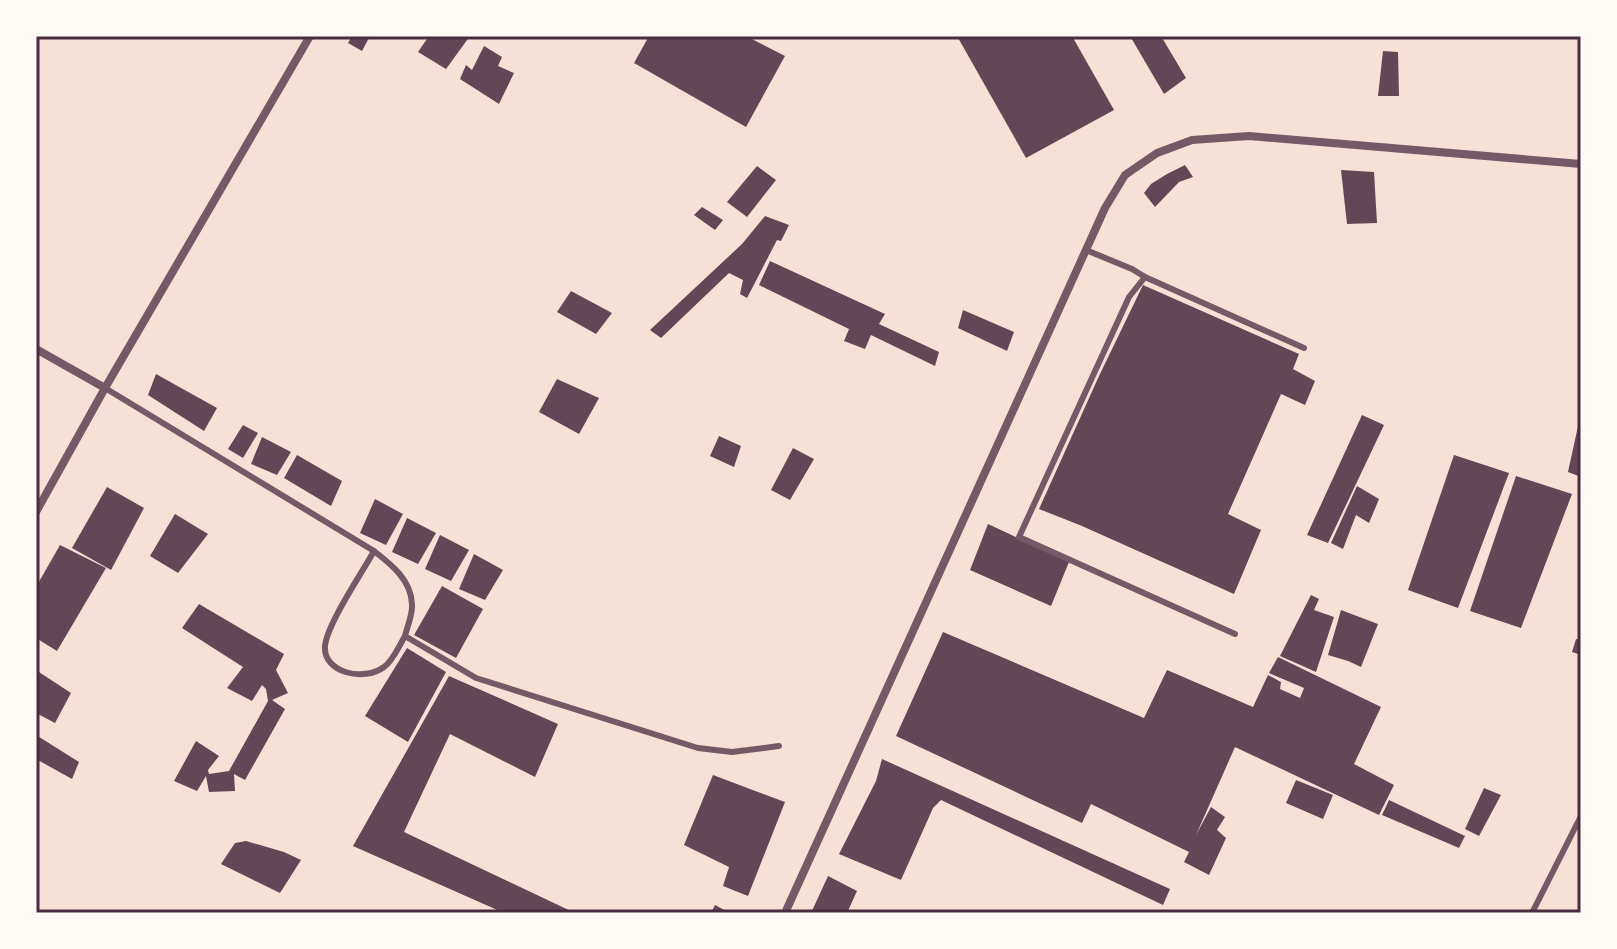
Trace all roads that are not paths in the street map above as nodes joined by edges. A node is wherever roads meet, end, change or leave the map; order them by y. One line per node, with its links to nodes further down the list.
1 (310, 36): 7 (street)
2 (1581, 164): 3 (street)
3 (1086, 250): 4 (lane); 14 (street)
4 (1145, 277): 5 (lane); 10 (lane)
5 (1304, 348)
6 (36, 349): 7 (street)
7 (105, 388): 8 (street); 9 (lane)
8 (36, 512)
9 (374, 551): 11 (lane); 11 (lane)
10 (1235, 634)
11 (405, 636): 12 (lane)
12 (779, 746)
13 (1581, 816): 15 (lane)
14 (785, 913)
15 (1532, 913)

